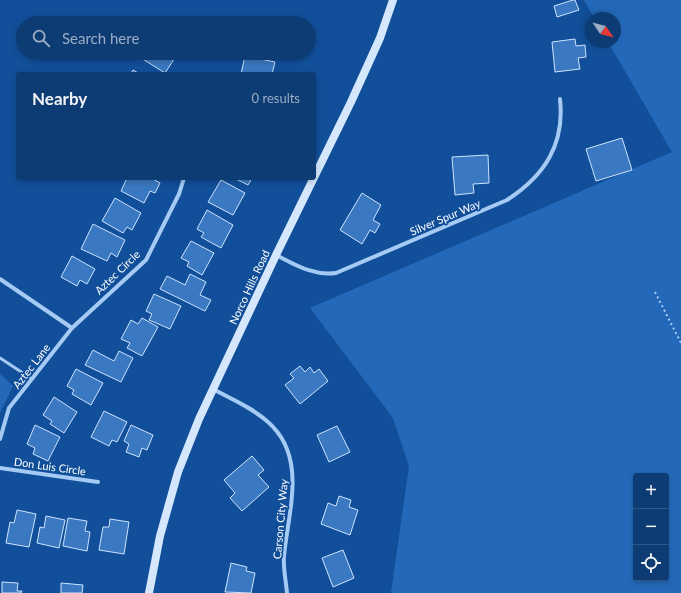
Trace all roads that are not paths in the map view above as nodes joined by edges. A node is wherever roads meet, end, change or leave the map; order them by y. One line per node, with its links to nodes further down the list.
1 (393, 0): 3 (street, Norco Hills Road)
2 (560, 99): 6 (street, Silver Spur Way)
3 (316, 173)
4 (183, 180): 8 (street, Aztec Circle)
5 (313, 180): 6 (street, Norco Hills Road)
6 (276, 255): 11 (street, Norco Hills Road)
7 (0, 279): 8 (street)
8 (72, 328): 10 (street, Aztec Lane)
9 (0, 358): 10 (lane)
10 (32, 379): 12 (street, Aztec Lane)
11 (213, 389): 15 (street, Norco Hills Road); 16 (street, Carson City Way)
12 (0, 439)
13 (0, 468): 14 (street, Don Luis Circle)
14 (98, 482)
15 (149, 593)
16 (287, 593)

